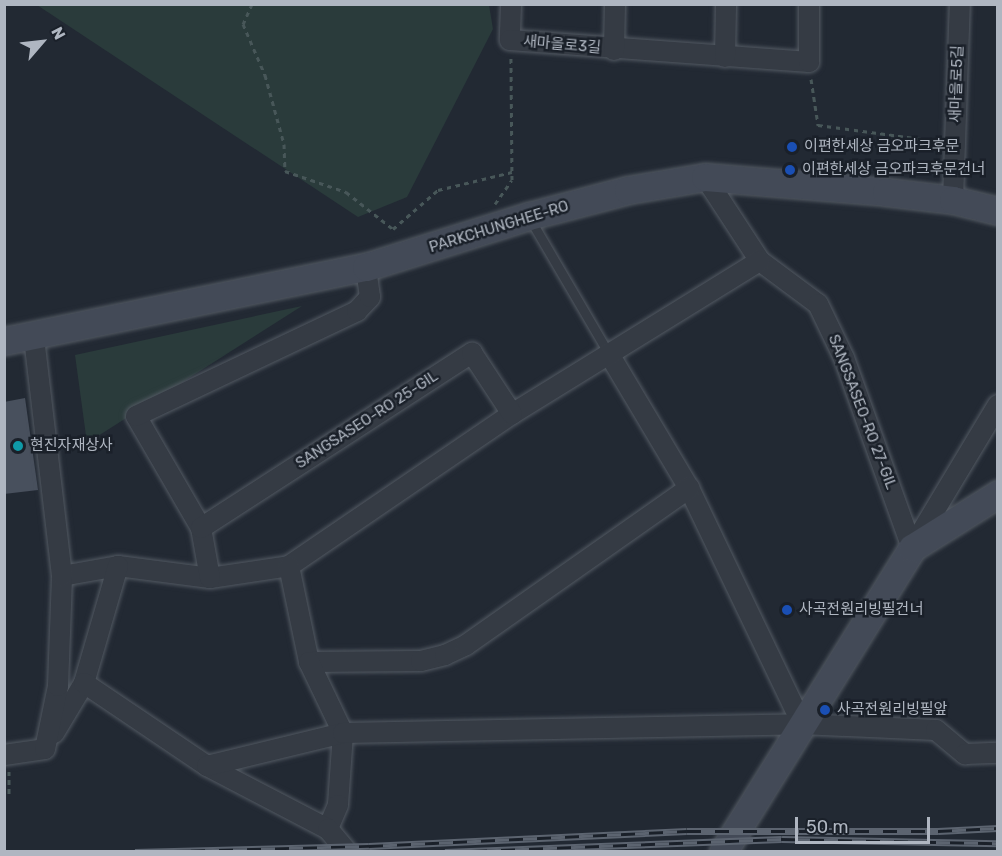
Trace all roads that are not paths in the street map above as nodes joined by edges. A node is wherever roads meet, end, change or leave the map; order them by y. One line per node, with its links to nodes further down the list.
1 (511, 4): 6 (street, 새마을로3길)
2 (615, 4): 6 (street, 새마을로3길)
3 (726, 4): 7 (street)
4 (809, 4): 7 (street, 새마을로3길)
5 (960, 4): 9 (street, 새마을로5길)
6 (614, 50): 7 (street, 새마을로3길)
7 (725, 57)
8 (705, 177): 9 (street, PARKCHUNGHEE-RO); 11 (street, PARKCHUNGHEE-RO); 12 (street, SANGSASEO-RO 27-GIL)
9 (953, 200): 10 (street, PARKCHUNGHEE-RO)
10 (998, 211)
11 (528, 216): 13 (street, PARKCHUNGHEE-RO); 16 (lane)
12 (760, 261): 16 (street); 22 (street, SANGSASEO-RO 27-GIL)
13 (366, 267): 14 (street, PARKCHUNGHEE-RO); 21 (street)
14 (34, 336): 15 (street, PARKCHUNGHEE-RO); 25 (street)
15 (4, 341)
16 (609, 354): 18 (street); 19 (street)
17 (998, 405): 22 (street)
18 (512, 414): 21 (street, SANGSASEO-RO 25-GIL); 24 (street)
19 (689, 488): 27 (street); 29 (street)
20 (998, 494): 22 (street)
21 (201, 528): 26 (street)
22 (912, 548): 29 (street)
23 (118, 566): 25 (street); 26 (street); 28 (street)
24 (289, 566): 26 (street); 27 (street)
25 (62, 576): 31 (street)
26 (210, 578)
27 (309, 662): 30 (street)
28 (84, 683): 31 (street); 34 (street)
29 (801, 724): 30 (street); 32 (street); 37 (street); 38 (street)
30 (343, 733): 34 (street); 35 (street)
31 (45, 749): 33 (street)
32 (998, 753)
33 (7, 755)
34 (207, 766): 35 (street)
35 (327, 829): 36 (street)
36 (347, 852)
37 (723, 852)
38 (738, 852)

